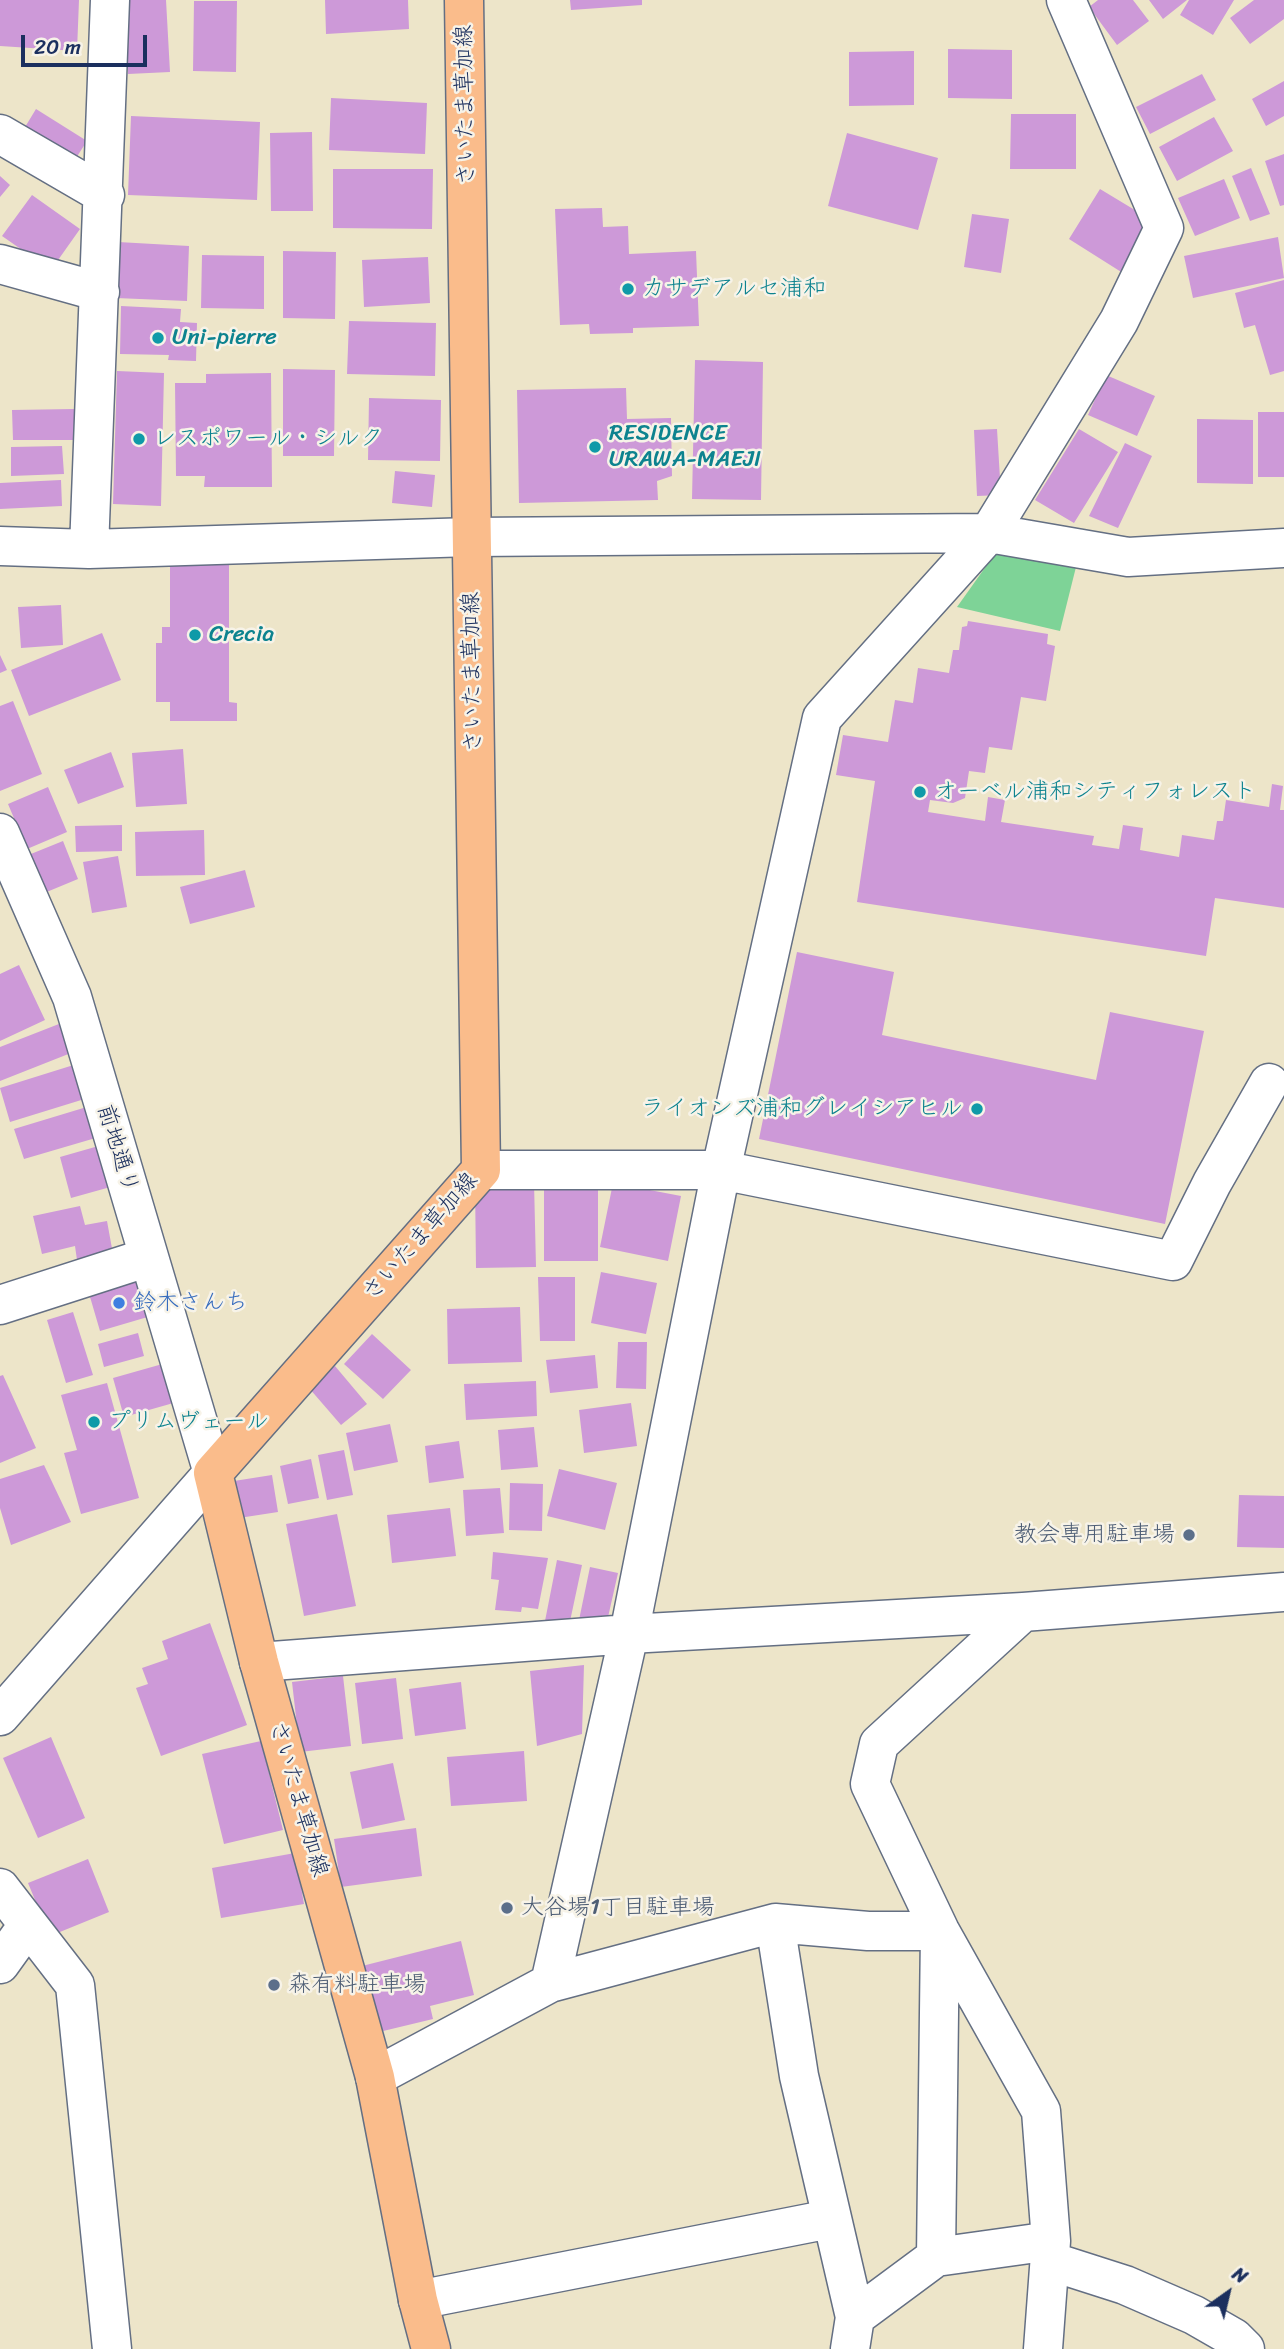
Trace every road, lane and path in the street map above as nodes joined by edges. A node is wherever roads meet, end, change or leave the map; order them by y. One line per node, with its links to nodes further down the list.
1 (110, 0): 5 (street)
2 (464, 0): 9 (main road, さいたま草加線)
3 (1066, 0): 8 (street)
4 (0, 134): 5 (street)
5 (105, 195): 7 (street)
6 (0, 264): 7 (street)
7 (100, 292): 12 (street)
8 (989, 533): 9 (street); 11 (street); 16 (street)
9 (471, 537): 12 (street); 15 (main road, さいたま草加線)
10 (0, 546): 12 (street)
11 (1284, 548)
12 (89, 549)
13 (0, 833): 17 (street, 前地通り)
14 (1269, 1083): 16 (street)
15 (481, 1170): 16 (street); 19 (main road, さいたま草加線)
16 (721, 1170): 22 (street)
17 (149, 1257): 18 (street); 19 (street, 前地通り)
18 (0, 1305)
19 (213, 1473): 23 (main road, さいたま草加線); 24 (street)
20 (1284, 1592): 21 (street)
21 (1023, 1612): 22 (street); 28 (street)
22 (629, 1634): 23 (street); 30 (street)
23 (259, 1662): 31 (main road, さいたま草加線)
24 (0, 1716)
25 (0, 1888): 27 (street)
26 (775, 1923): 28 (street); 30 (street); 32 (street)
27 (28, 1925): 29 (street); 37 (street)
28 (940, 1931): 33 (street); 34 (street)
29 (0, 1964)
30 (550, 1983): 31 (street)
31 (375, 2077): 35 (main road, さいたま草加線)
32 (830, 2219): 35 (street); 36 (street)
33 (1050, 2251): 34 (street); 39 (street); 40 (street)
34 (936, 2258): 36 (street)
35 (418, 2300): 38 (main road, さいたま草加線)
36 (852, 2333)
37 (111, 2349)
38 (432, 2349)
39 (1043, 2349)
40 (1245, 2349)

